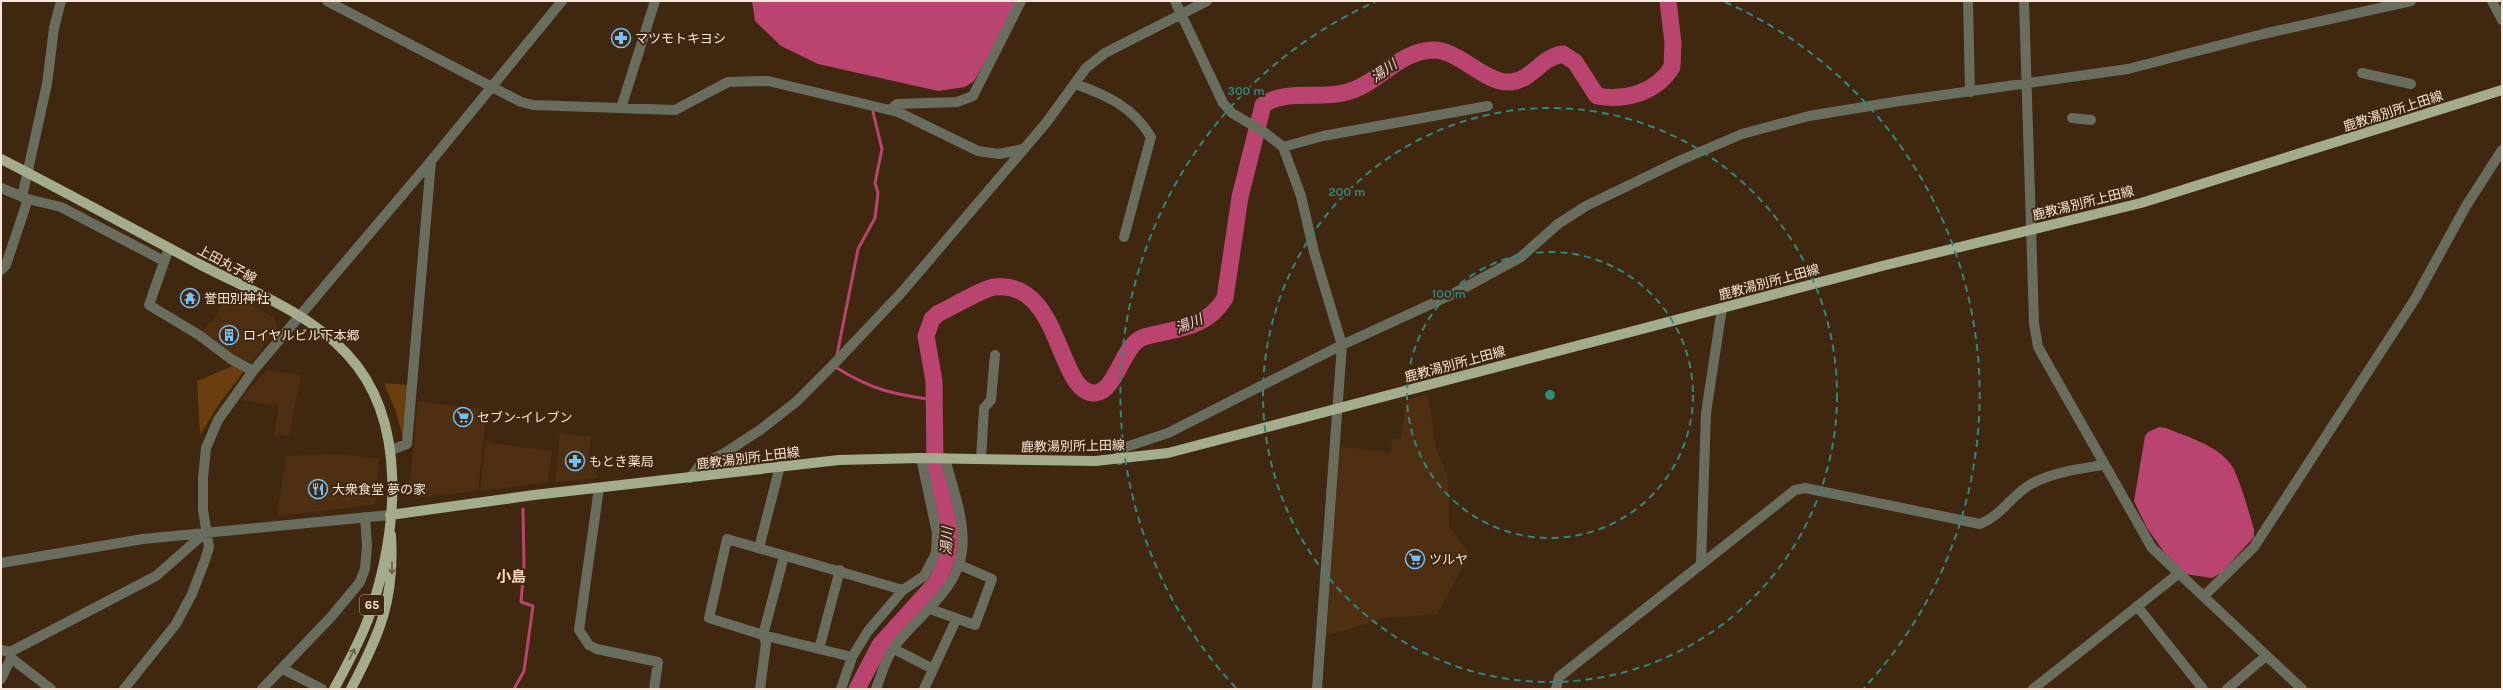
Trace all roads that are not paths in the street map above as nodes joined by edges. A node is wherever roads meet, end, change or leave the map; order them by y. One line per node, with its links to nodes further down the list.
1 (60, 1): 31 (street)
2 (326, 1): 18 (street)
3 (562, 1): 18 (street)
4 (655, 1): 22 (street)
5 (1022, 1): 23 (street)
6 (1175, 1): 12 (street)
7 (1207, 1): 12 (street)
8 (1968, 1): 20 (street)
9 (2024, 1): 15 (street)
10 (2411, 1): 15 (street)
11 (2492, 1): 13 (street)
12 (1183, 15): 16 (street); 26 (street)
13 (2502, 20)
14 (2362, 73): 17 (street)
15 (2025, 83): 20 (street); 34 (street)
16 (1074, 84): 27 (street); 35 (street)
17 (2412, 84)
18 (492, 85): 22 (street); 30 (street)
19 (2502, 90): 34 (main road, 鹿教湯別所上田線)
20 (1970, 92): 41 (street)
21 (1488, 106): 26 (street)
22 (621, 108): 23 (street)
23 (890, 110): 27 (street)
24 (2072, 118): 25 (street)
25 (2090, 120)
26 (1283, 147): 41 (street)
27 (1023, 149): 52 (street)
28 (2502, 150): 65 (street)
29 (1, 159): 31 (main road, 上田丸子線 / 65)
30 (431, 161): 40 (street); 45 (street)
31 (27, 172): 33 (street); 36 (main road, 上田丸子線 / 65)
32 (1, 188): 33 (street)
33 (25, 198): 37 (street); 38 (street)
34 (2030, 230): 39 (main road, 鹿教湯別所上田線); 50 (street)
35 (1124, 237)
36 (169, 248): 37 (street); 40 (main road, 上田丸子線 / 65)
37 (164, 261): 43 (street)
38 (1, 270)
39 (1722, 308): 44 (main road, 鹿教湯別所上田線); 60 (street)
40 (301, 317): 43 (street); 45 (main road, 上田丸子線 / 65)
41 (1342, 345): 44 (street); 49 (street)
42 (995, 355): 48 (street)
43 (253, 371): 56 (street)
44 (1337, 409): 49 (main road, 鹿教湯別所上田線); 89 (street)
45 (391, 450): 54 (main road, 上田丸子線 / 65)
46 (924, 458): 47 (main road, 鹿教湯別所上田線); 51 (main road, 鹿教湯別所上田線); 64 (street)
47 (944, 458): 48 (main road, 鹿教湯別所上田線); 61 (street)
48 (981, 459): 49 (main road, 鹿教湯別所上田線)
49 (1119, 460)
50 (2103, 465): 60 (street); 63 (street)
51 (780, 466): 52 (main road, 鹿教湯別所上田線); 57 (street)
52 (690, 478): 53 (main road, 鹿教湯別所上田線)
53 (599, 488): 54 (main road, 鹿教湯別所上田線); 84 (street)
54 (390, 515): 55 (street); 82 (main road, 上田丸子線 / 65, one-way to 54); 83 (main road, 上田丸子線 / 65, one-way to 83)
55 (365, 517): 56 (street); 75 (street)
56 (206, 532): 59 (street); 72 (street); 79 (street)
57 (759, 548): 58 (street); 69 (street)
58 (784, 556): 62 (street); 69 (street)
59 (1, 563)
60 (1701, 563): 90 (street)
61 (960, 566): 67 (street); 68 (street)
62 (840, 570): 64 (street); 70 (street)
63 (2178, 574): 65 (street); 66 (street)
64 (903, 590): 74 (street)
65 (2204, 596): 73 (street)
66 (2137, 606): 91 (street); 92 (street)
67 (930, 609): 68 (street); 71 (street)
68 (956, 620): 76 (street)
69 (763, 635): 70 (street); 85 (street)
70 (819, 649): 74 (street)
71 (894, 649): 76 (street); 87 (street)
72 (8, 653): 77 (street); 78 (street)
73 (2266, 656): 93 (street); 94 (street)
74 (852, 657): 86 (street)
75 (283, 669): 80 (street); 81 (street)
76 (933, 669): 88 (street)
77 (1, 679)
78 (51, 689)
79 (124, 689)
80 (262, 689)
81 (322, 689)
82 (334, 689)
83 (352, 689)
84 (654, 689)
85 (760, 689)
86 (842, 689)
87 (876, 689)
88 (924, 689)
89 (1317, 689)
90 (1556, 689)
91 (2033, 689)
92 (2203, 689)
93 (2227, 689)
94 (2302, 689)

